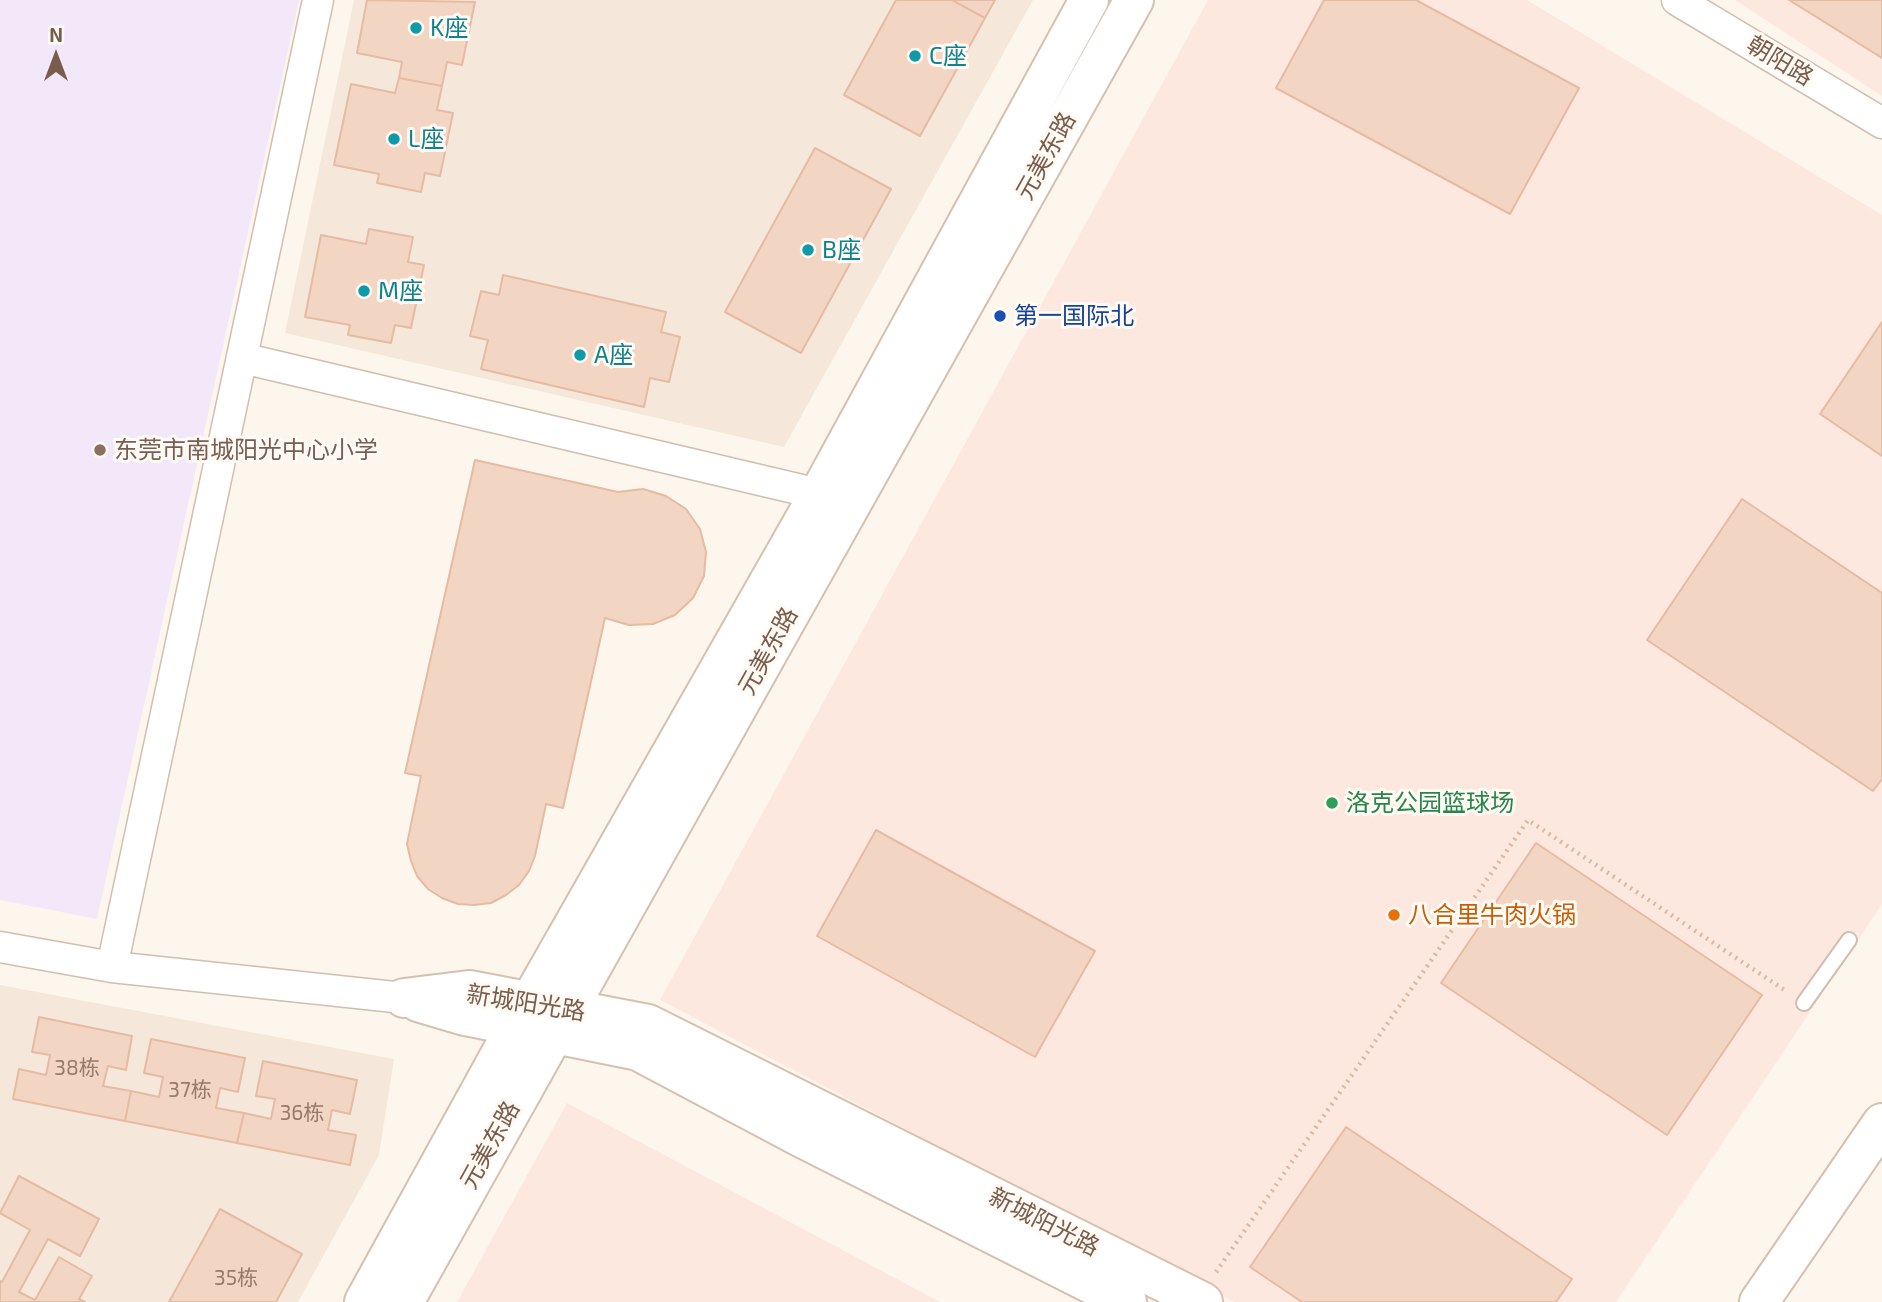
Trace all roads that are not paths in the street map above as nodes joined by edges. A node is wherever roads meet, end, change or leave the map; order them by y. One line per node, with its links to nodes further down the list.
1 (318, 0): 6 (street)
2 (1089, 0): 7 (street, 元美东路)
3 (1134, 0): 13 (street, 元美东路)
4 (1677, 0): 5 (street, 朝阳路)
5 (1882, 123)
6 (242, 358): 7 (street); 10 (street)
7 (820, 494): 13 (street, 元美东路)
8 (1849, 940): 12 (lane)
9 (0, 947): 10 (street)
10 (112, 967): 11 (street)
11 (404, 998): 13 (street, 新城阳光路)
12 (1804, 1003)
13 (542, 1017): 15 (street, 新城阳光路); 16 (street, 元美东路); 17 (street, 元美东路); 18 (street, 新城阳光路)
14 (1882, 1122): 19 (street)
15 (1200, 1300)
16 (364, 1302)
17 (404, 1302)
18 (1126, 1302)
19 (1759, 1302)

